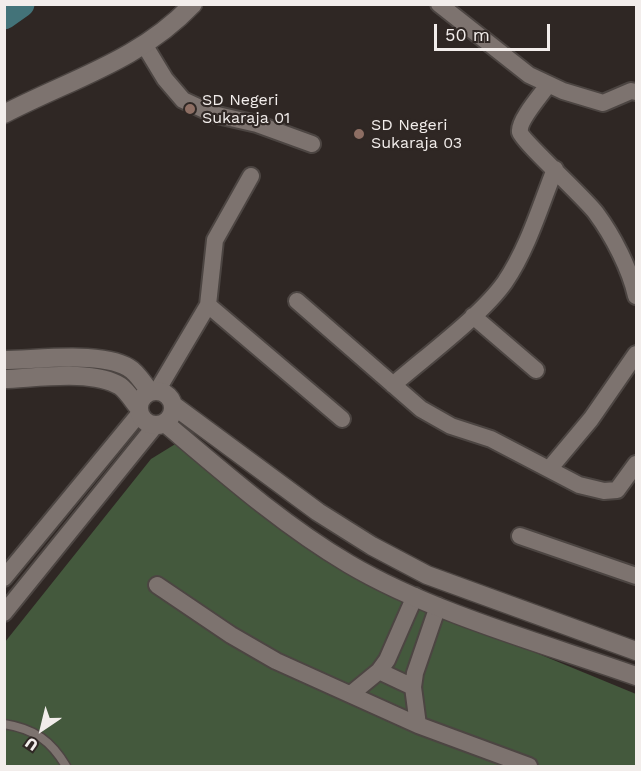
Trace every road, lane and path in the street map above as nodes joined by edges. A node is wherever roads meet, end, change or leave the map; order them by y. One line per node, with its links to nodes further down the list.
1 (193, 4): 3 (street)
2 (439, 4): 4 (street)
3 (145, 46): 6 (street); 7 (street)
4 (548, 85): 5 (street); 8 (street)
5 (636, 92)
6 (4, 114)
7 (312, 144)
8 (555, 169): 10 (street); 13 (street)
9 (252, 176): 12 (street)
10 (636, 296)
11 (297, 301): 18 (street)
12 (208, 305): 19 (street); 22 (street)
13 (472, 316): 16 (street); 18 (street)
14 (636, 354): 25 (street)
15 (4, 360): 19 (street)
16 (536, 370)
17 (4, 379): 21 (street)
18 (393, 385): 25 (street)
19 (154, 391): 20 (street); 21 (street)
20 (173, 405): 23 (street); 33 (street)
21 (139, 411): 23 (street); 28 (street)
22 (342, 419)
23 (160, 425): 30 (street); 32 (street)
24 (636, 464): 25 (street)
25 (550, 468)
26 (520, 536): 27 (street)
27 (636, 576)
28 (4, 578)
29 (157, 585): 37 (street)
30 (415, 596): 31 (street); 34 (street)
31 (438, 606): 35 (street); 36 (street)
32 (4, 613)
33 (636, 651)
34 (379, 671): 36 (street); 37 (street)
35 (636, 676)
36 (413, 687): 39 (street)
37 (351, 694): 39 (street)
38 (4, 724): 40 (lane)
39 (418, 725): 41 (street)
40 (66, 766)
41 (529, 766)

